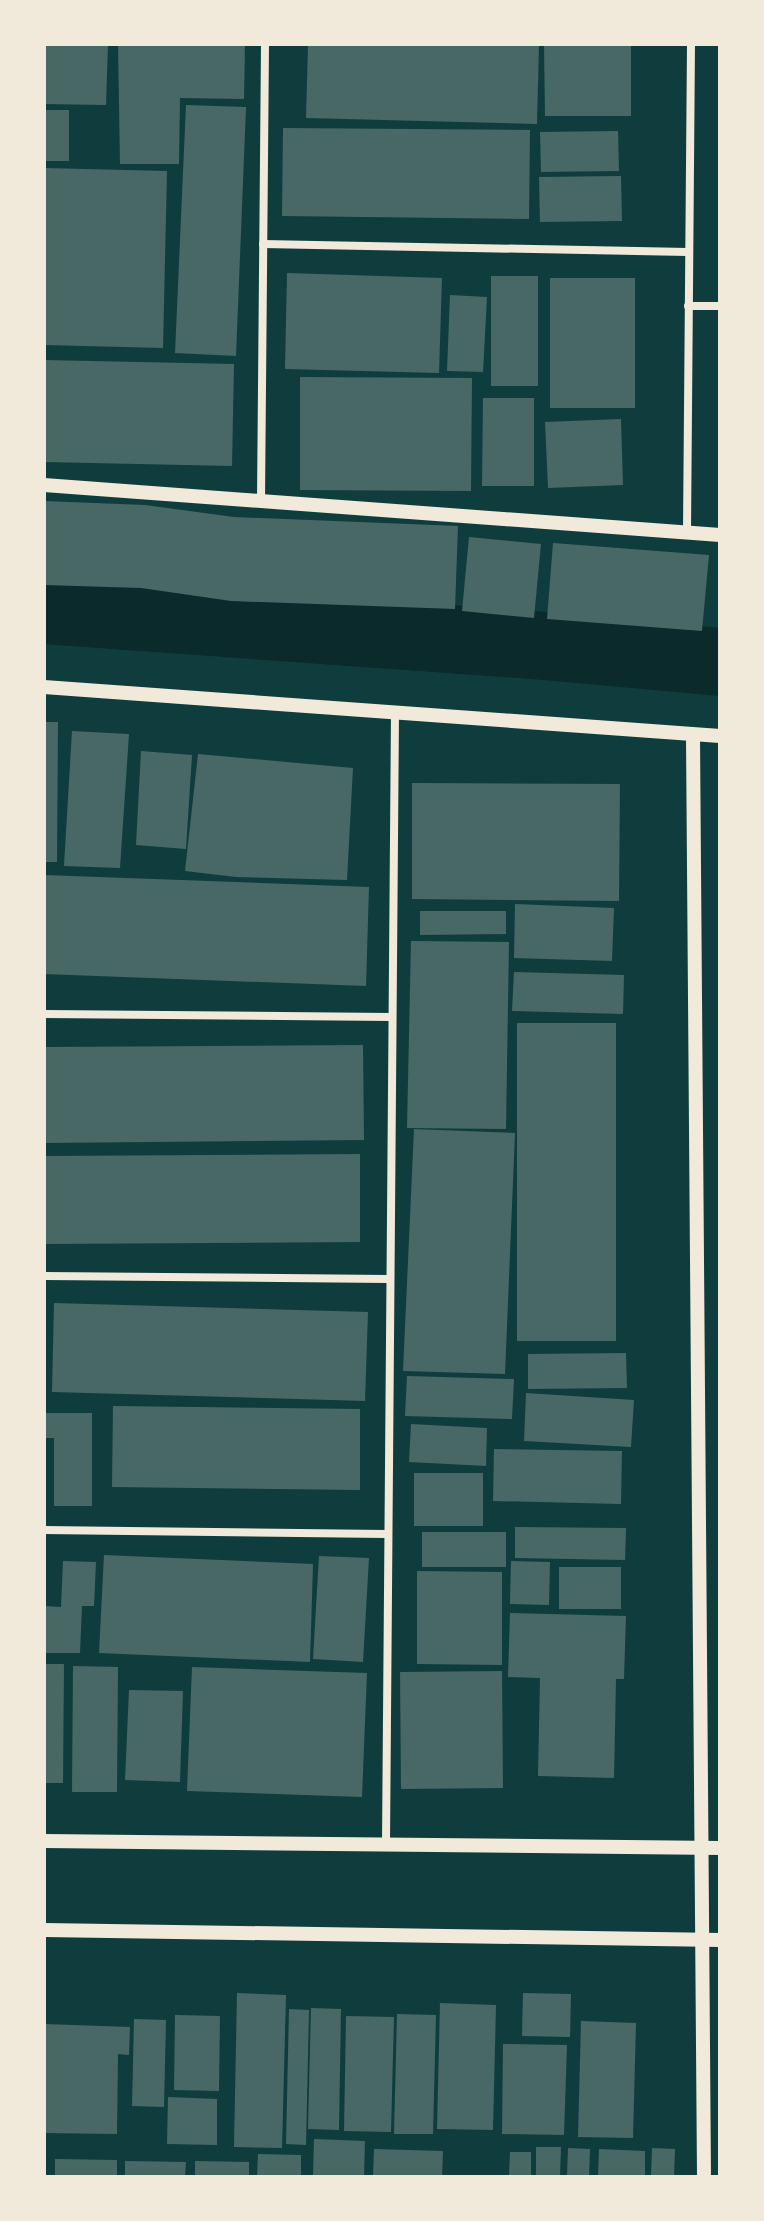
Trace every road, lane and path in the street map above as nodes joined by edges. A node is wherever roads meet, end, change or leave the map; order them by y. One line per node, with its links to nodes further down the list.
1 (265, 44): 3 (street)
2 (691, 44): 4 (street)
3 (263, 244): 4 (street); 8 (street)
4 (688, 252): 5 (street)
5 (688, 306): 6 (street); 9 (street)
6 (720, 306)
7 (44, 485): 8 (street)
8 (261, 501): 9 (street)
9 (687, 532): 10 (street)
10 (720, 535)
11 (44, 687): 12 (street)
12 (395, 713): 13 (street); 16 (street)
13 (693, 736): 14 (street); 23 (street)
14 (719, 736)
15 (44, 1014): 16 (street)
16 (391, 1017): 18 (street)
17 (44, 1276): 18 (street)
18 (389, 1279): 20 (street)
19 (44, 1530): 20 (street)
20 (386, 1534): 22 (street)
21 (44, 1841): 22 (street)
22 (386, 1843): 23 (street)
23 (702, 1847): 24 (street); 26 (street)
24 (720, 1848)
25 (44, 1930): 26 (street)
26 (704, 1939): 27 (street); 28 (street)
27 (720, 1940)
28 (704, 2177)

